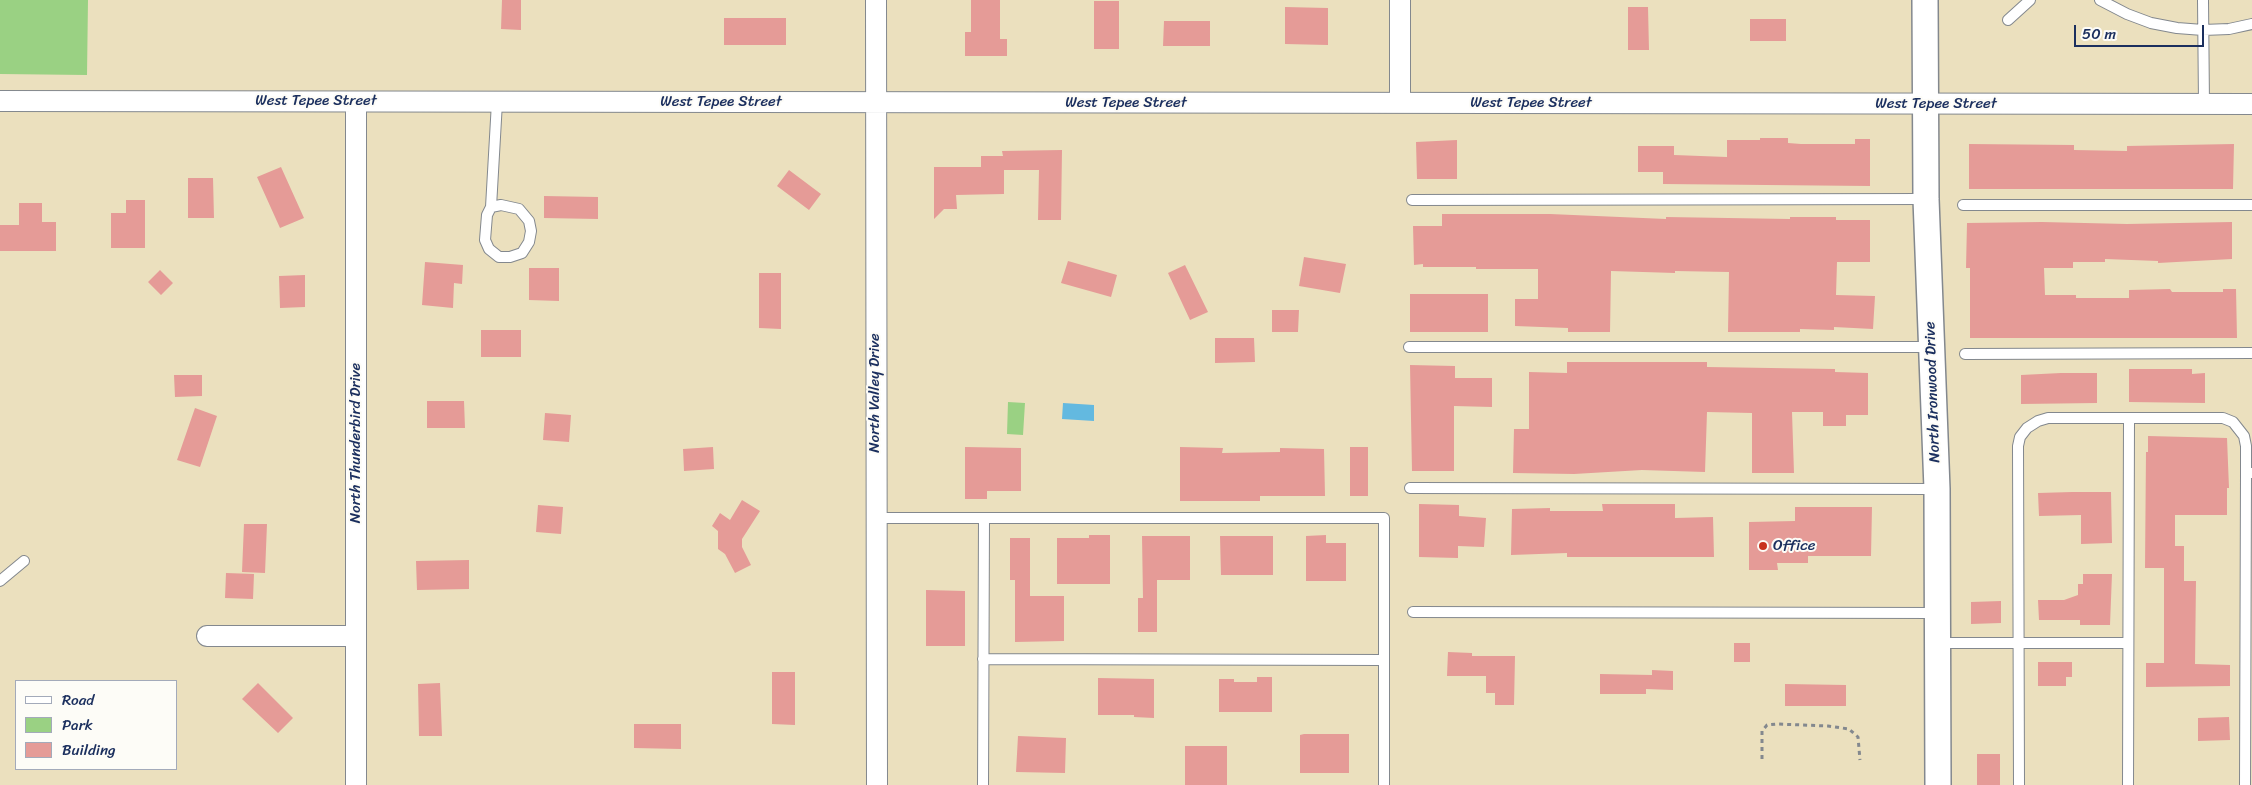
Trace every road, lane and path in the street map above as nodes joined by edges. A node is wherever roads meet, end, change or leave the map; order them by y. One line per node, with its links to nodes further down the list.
1 (876, 0): 14 (street, North Valley Drive)
2 (1400, 0): 13 (street)
3 (1925, 0): 15 (street, North Ironwood Drive)
4 (2030, 0): 7 (lane)
5 (2100, 0): 9 (lane)
6 (2203, 0): 9 (lane)
7 (2008, 20)
8 (2252, 24): 9 (lane)
9 (2203, 30): 16 (lane)
10 (0, 101): 11 (street, West Tepee Street)
11 (356, 102): 12 (street, West Tepee Street); 38 (street, North Thunderbird Drive)
12 (497, 102): 14 (street, West Tepee Street); 22 (lane)
13 (1400, 102): 14 (street, West Tepee Street); 15 (street, West Tepee Street)
14 (875, 103): 31 (street, North Valley Drive)
15 (1924, 104): 16 (street, West Tepee Street); 18 (street, North Ironwood Drive)
16 (2204, 104): 17 (street, West Tepee Street)
17 (2252, 104)
18 (1926, 199): 19 (lane); 24 (street, North Ironwood Drive)
19 (1412, 200)
20 (2252, 205): 21 (lane)
21 (1964, 206)
22 (491, 207): 22 (lane)
23 (1409, 347): 24 (lane)
24 (1932, 347): 30 (street, North Ironwood Drive)
25 (2252, 353): 26 (lane)
26 (1965, 354)
27 (2129, 418): 28 (lane); 41 (lane); 42 (lane)
28 (2249, 472): 39 (lane)
29 (1410, 488): 30 (lane)
30 (1937, 489): 36 (street, North Ironwood Drive)
31 (876, 518): 32 (lane); 48 (street, North Valley Drive)
32 (984, 518): 43 (lane); 44 (lane)
33 (24, 561): 34 (lane)
34 (0, 581)
35 (1413, 612): 36 (lane)
36 (1938, 613): 40 (street, North Ironwood Drive)
37 (207, 636): 38 (street)
38 (356, 636): 47 (street, North Thunderbird Drive)
39 (2249, 641): 54 (lane)
40 (1938, 643): 41 (lane); 51 (street, North Ironwood Drive)
41 (2018, 643): 42 (lane); 52 (lane)
42 (2128, 643): 53 (lane)
43 (983, 659): 44 (lane); 49 (lane)
44 (1384, 660): 50 (lane)
45 (1762, 760): 46 (path)
46 (1860, 760)
47 (356, 785)
48 (877, 785)
49 (983, 785)
50 (1384, 785)
51 (1938, 785)
52 (2019, 785)
53 (2128, 785)
54 (2245, 785)

